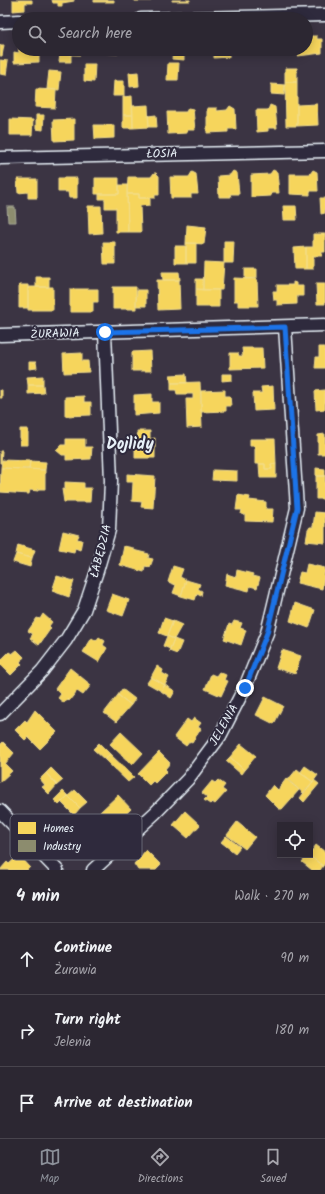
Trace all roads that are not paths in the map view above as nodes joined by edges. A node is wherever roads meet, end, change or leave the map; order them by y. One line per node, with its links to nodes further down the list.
1 (313, 15): 2 (street)
2 (325, 15)
3 (12, 21): 4 (street)
4 (0, 22)
5 (325, 151): 6 (street, ŁOSIA)
6 (0, 158)
7 (325, 325): 8 (street, ŻURAWIA)
8 (285, 327): 9 (street, ŻURAWIA); 14 (street, JELENIA)
9 (105, 332): 10 (street, ŻURAWIA); 11 (street, ŁABĘDZIA)
10 (0, 335)
11 (0, 714)
12 (0, 811): 13 (street)
13 (10, 822)
14 (142, 825)
15 (46, 860): 17 (street)
16 (104, 860): 18 (street, JELENIA)
17 (54, 869)
18 (93, 870)

